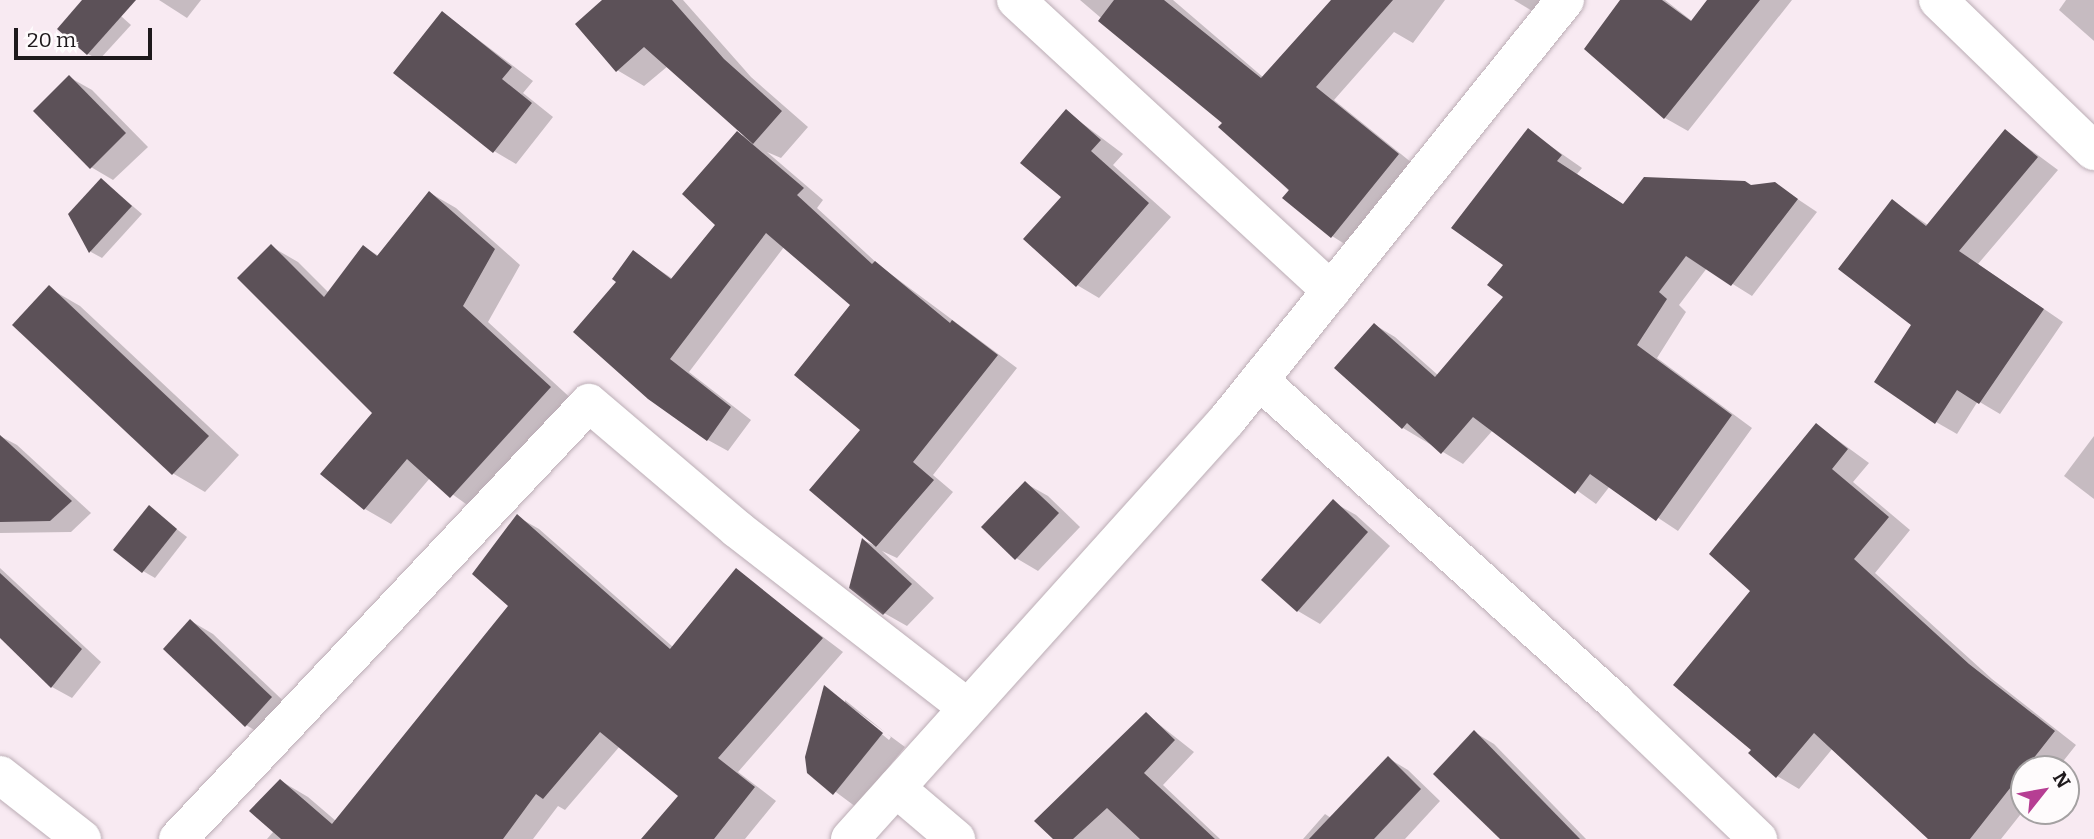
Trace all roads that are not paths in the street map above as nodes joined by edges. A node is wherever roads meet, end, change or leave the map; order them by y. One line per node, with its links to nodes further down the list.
1 (1016, 0): 5 (street)
2 (1564, 0): 5 (street)
3 (1938, 0): 4 (street)
4 (2094, 150)
5 (1331, 291): 6 (street)
6 (1259, 380): 7 (street); 14 (street)
7 (968, 708): 9 (street); 11 (street)
8 (0, 775): 10 (street)
9 (896, 788): 12 (street); 13 (street)
10 (82, 839)
11 (178, 839)
12 (850, 839)
13 (956, 839)
14 (1758, 839)

